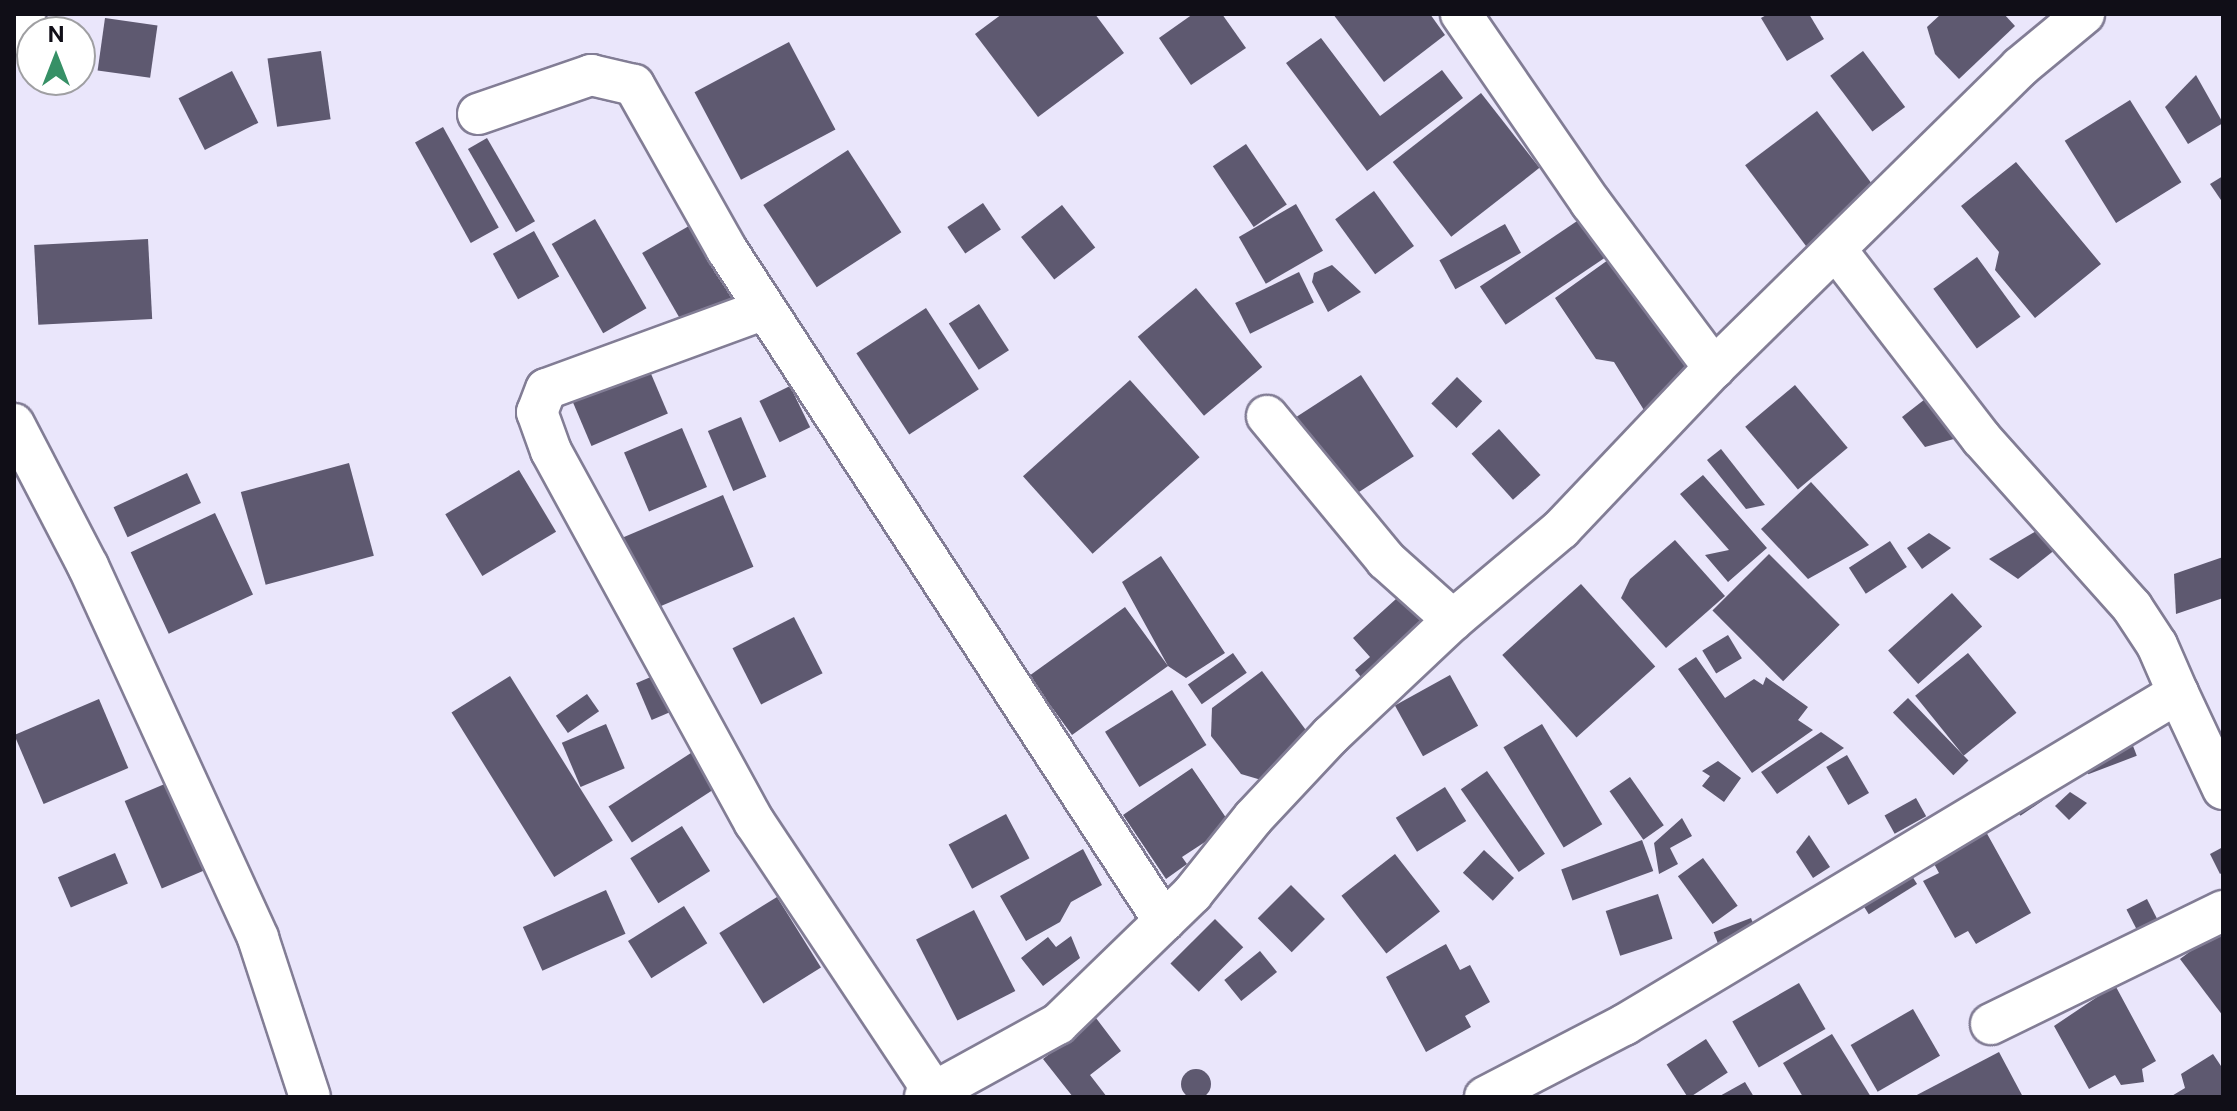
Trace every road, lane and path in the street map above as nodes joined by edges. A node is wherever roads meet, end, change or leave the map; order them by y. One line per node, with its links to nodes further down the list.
1 (25, 14): 4 (street)
2 (1461, 14): 8 (street)
3 (2084, 14): 6 (street)
4 (14, 34)
5 (478, 114): 7 (street)
6 (1837, 251): 8 (street); 12 (street)
7 (765, 309): 15 (street); 17 (street)
8 (1714, 368): 11 (street)
9 (1267, 416): 11 (street)
10 (14, 424): 18 (street)
11 (1453, 620): 15 (street)
12 (2178, 693): 13 (street); 19 (street)
13 (2223, 789)
14 (2223, 911): 16 (street)
15 (1164, 921): 17 (street)
16 (1991, 1024)
17 (930, 1095)
18 (310, 1097)
19 (1485, 1097)

